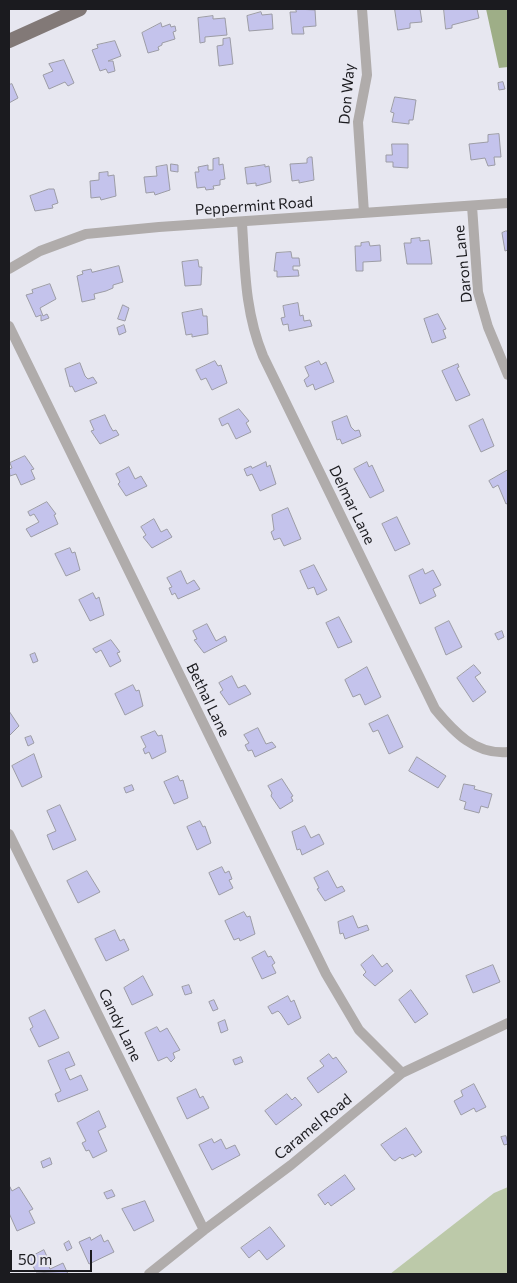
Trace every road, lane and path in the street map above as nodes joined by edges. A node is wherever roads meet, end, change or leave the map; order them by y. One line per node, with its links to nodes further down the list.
1 (80, 9): 3 (main road)
2 (362, 9): 6 (street, Don Way)
3 (9, 40)
4 (508, 203): 5 (street, Peppermint Road)
5 (472, 206): 6 (street, Peppermint Road); 10 (street, Daron Lane)
6 (364, 213): 7 (street, Peppermint Road)
7 (242, 223): 8 (street, Peppermint Road); 11 (street, Delmar Lane)
8 (9, 268)
9 (9, 326): 14 (street, Bethal Lane)
10 (508, 374)
11 (508, 752)
12 (9, 834): 15 (street, Candy Lane)
13 (508, 1023): 14 (street, Caramel Road)
14 (402, 1073): 15 (street, Caramel Road)
15 (204, 1230): 16 (street, Caramel Road)
16 (149, 1274)

